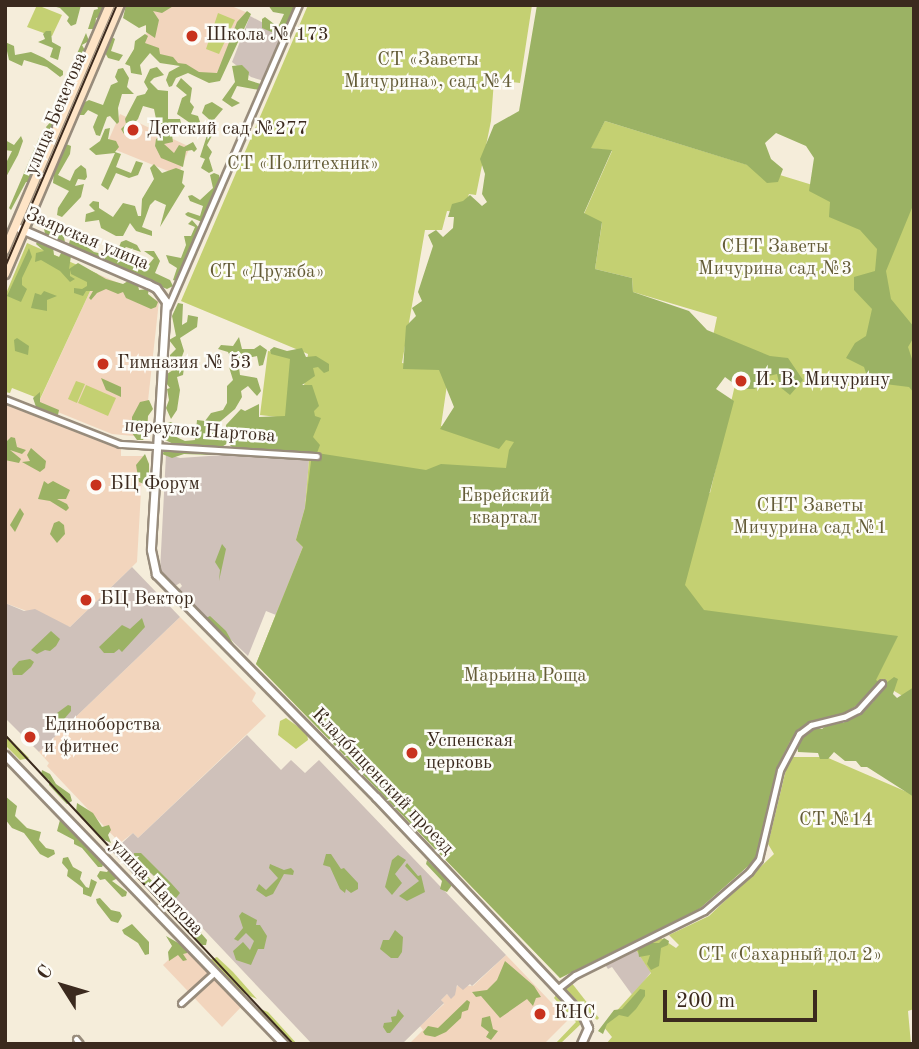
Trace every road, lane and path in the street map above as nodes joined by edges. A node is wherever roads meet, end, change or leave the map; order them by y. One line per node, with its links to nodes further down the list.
1 (110, 5): 4 (main road, улица Бекетова)
2 (120, 5): 4 (main road, улица Бекетова)
3 (299, 5): 7 (street)
4 (16, 226): 5 (main road, улица Бекетова); 6 (main road, улица Бекетова); 7 (street, Заярская улица)
5 (5, 250)
6 (5, 274)
7 (167, 308): 9 (street)
8 (5, 399): 9 (street, переулок Нартова)
9 (157, 446): 10 (street, переулок Нартова); 14 (street, Кладбищенский проезд)
10 (317, 456)
11 (882, 683): 14 (street)
12 (5, 755): 13 (street, улица Нартова)
13 (215, 972): 15 (street); 16 (street, улица Нартова)
14 (556, 989): 17 (street, Кладбищенский проезд)
15 (181, 1003)
16 (284, 1044)
17 (581, 1044)

